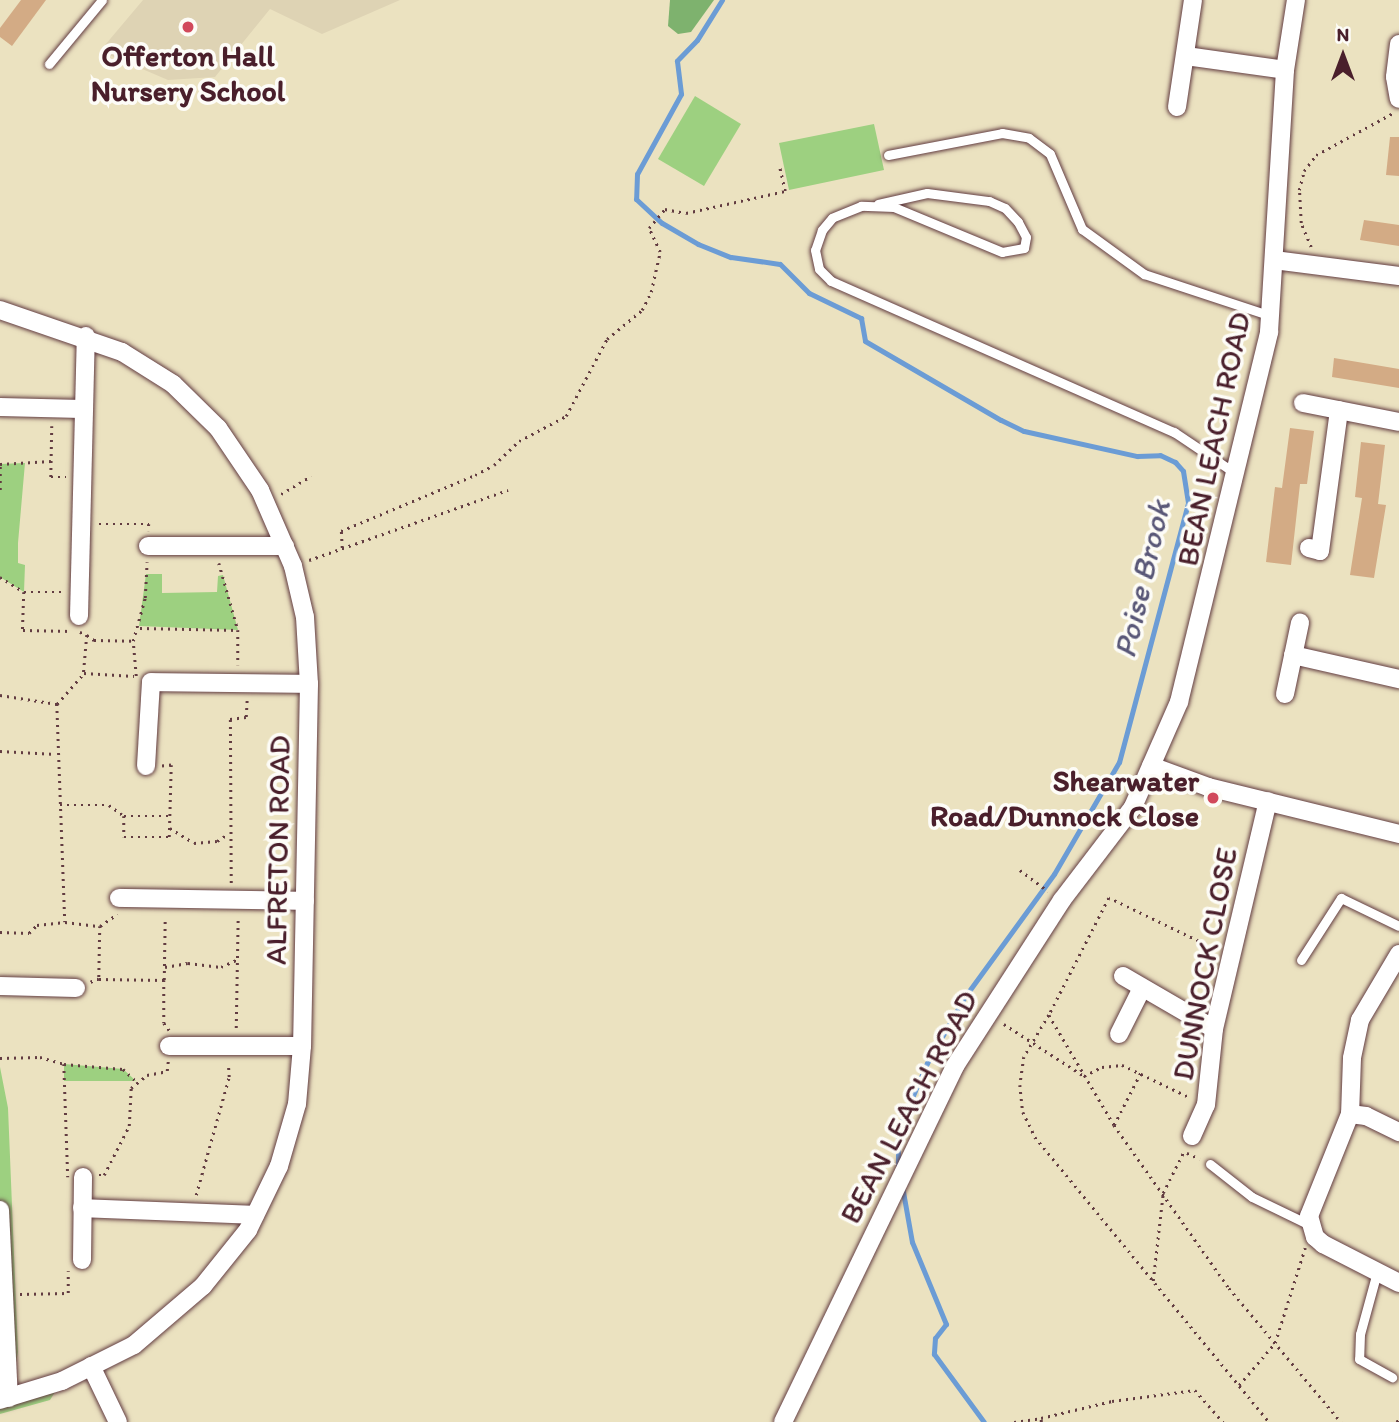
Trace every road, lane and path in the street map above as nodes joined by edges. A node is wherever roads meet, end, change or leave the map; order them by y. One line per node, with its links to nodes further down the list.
1 (102, 0): 6 (lane)
2 (1194, 0): 5 (street)
3 (1296, 0): 7 (street, BEAN LEACH ROAD)
4 (1399, 44): 8 (street)
5 (1186, 56): 7 (street); 9 (street)
6 (49, 64)
7 (1285, 70): 14 (street, BEAN LEACH ROAD)
8 (1399, 99)
9 (1177, 107)
10 (1399, 110): 15 (path)
11 (888, 155): 18 (lane)
12 (779, 166): 38 (path)
13 (878, 204): 13 (lane); 28 (lane)
14 (1274, 260): 15 (street); 18 (street, BEAN LEACH ROAD)
15 (1318, 263): 16 (street)
16 (1399, 276)
17 (0, 310): 19 (street, ALFRETON ROAD)
18 (1271, 316): 28 (street, BEAN LEACH ROAD)
19 (86, 336): 23 (street); 33 (street, ALFRETON ROAD)
20 (1303, 404): 24 (street)
21 (0, 407): 22 (street)
22 (52, 408): 23 (street); 26 (path)
23 (82, 409): 34 (street)
24 (1339, 410): 25 (street); 39 (street)
25 (1399, 422)
26 (51, 461): 27 (path); 30 (path)
27 (0, 464): 31 (path)
28 (1237, 474): 62 (street, BEAN LEACH ROAD)
29 (311, 476): 33 (path)
30 (51, 477)
31 (0, 490)
32 (508, 490): 38 (path)
33 (266, 502): 36 (street, ALFRETON ROAD)
34 (82, 524): 35 (path); 43 (street)
35 (148, 546): 37 (street); 46 (path)
36 (285, 546): 37 (street); 40 (street, ALFRETON ROAD)
37 (220, 547): 47 (path)
38 (342, 548): 40 (path)
39 (1319, 551)
40 (293, 566): 55 (street, ALFRETON ROAD)
41 (0, 576): 42 (path)
42 (24, 592): 43 (path); 45 (path)
43 (79, 593): 45 (street)
44 (1300, 622): 50 (street)
45 (79, 624): 48 (path)
46 (139, 628): 47 (path); 49 (path)
47 (239, 630): 54 (path)
48 (87, 635): 49 (path); 51 (path)
49 (133, 640): 53 (path)
50 (1293, 655): 52 (street); 56 (street)
51 (84, 673): 53 (path); 58 (path)
52 (1399, 679)
53 (142, 682): 54 (street); 61 (street)
54 (243, 683): 55 (street); 68 (path)
55 (309, 684): 75 (street, ALFRETON ROAD)
56 (1285, 694)
57 (0, 695): 58 (path)
58 (57, 704): 60 (path)
59 (0, 751): 60 (path)
60 (57, 754): 64 (path)
61 (146, 766): 66 (path)
62 (1150, 766): 63 (street); 90 (street, BEAN LEACH ROAD)
63 (1268, 801): 69 (street); 82 (street, DUNNOCK CLOSE)
64 (60, 805): 65 (path); 76 (path)
65 (124, 816): 66 (path); 67 (path)
66 (170, 816): 67 (path)
67 (170, 828): 68 (path)
68 (228, 834): 74 (path)
69 (1399, 834)
70 (1020, 870): 71 (path)
71 (1053, 894)
72 (119, 898): 73 (street)
73 (165, 898): 74 (street); 83 (path)
74 (235, 900): 75 (street); 79 (path)
75 (304, 901): 97 (street, ALFRETON ROAD)
76 (65, 922): 78 (path); 85 (path)
77 (1399, 926): 80 (lane)
78 (0, 932)
79 (237, 959): 83 (path); 96 (path)
80 (1301, 960)
81 (1396, 963): 104 (street)
82 (1228, 964): 91 (path); 92 (street, DUNNOCK CLOSE)
83 (165, 967): 86 (path)
84 (1123, 976): 89 (street)
85 (99, 979): 86 (path); 88 (path)
86 (164, 980): 95 (path)
87 (0, 986): 88 (street)
88 (76, 988)
89 (1142, 988): 92 (street); 93 (street)
90 (986, 1013): 94 (path); 128 (street, BEAN LEACH ROAD)
91 (1049, 1015): 94 (path); 101 (path)
92 (1214, 1029): 103 (street, DUNNOCK CLOSE)
93 (1119, 1034)
94 (1033, 1041): 101 (path); 118 (path)
95 (169, 1046): 96 (street); 102 (path)
96 (232, 1046): 97 (street); 113 (path)
97 (302, 1046): 114 (street, ALFRETON ROAD)
98 (0, 1058): 99 (path)
99 (64, 1064): 102 (path); 109 (path)
100 (1141, 1072): 101 (path); 103 (path); 105 (path)
101 (1084, 1076): 105 (path)
102 (136, 1080): 109 (path)
103 (1206, 1105): 107 (street, DUNNOCK CLOSE)
104 (1350, 1114): 106 (street); 115 (street)
105 (1114, 1125): 110 (path)
106 (1399, 1132)
107 (1188, 1144): 108 (path); 110 (path)
108 (1209, 1164): 115 (lane)
109 (83, 1177): 111 (street)
110 (1163, 1193): 118 (path); 121 (path)
111 (82, 1208): 113 (street); 116 (street)
112 (0, 1210): 120 (street)
113 (191, 1212): 114 (street)
114 (256, 1215): 122 (street, ALFRETON ROAD)
115 (1310, 1226): 117 (street); 121 (path)
116 (82, 1261): 120 (path)
117 (1377, 1272): 119 (street); 123 (lane)
118 (1153, 1281): 131 (path)
119 (1399, 1283)
120 (3, 1300): 124 (street)
121 (1275, 1343): 131 (path); 132 (path)
122 (91, 1366): 124 (street, ALFRETON ROAD); 127 (street)
123 (1392, 1377)
124 (5, 1399)
125 (1399, 1417): 133 (path)
126 (1041, 1420): 129 (path); 130 (path)
127 (118, 1422)
128 (783, 1422)
129 (1014, 1422)
130 (1223, 1422)
131 (1269, 1422)
132 (1340, 1422)
133 (1397, 1422)

